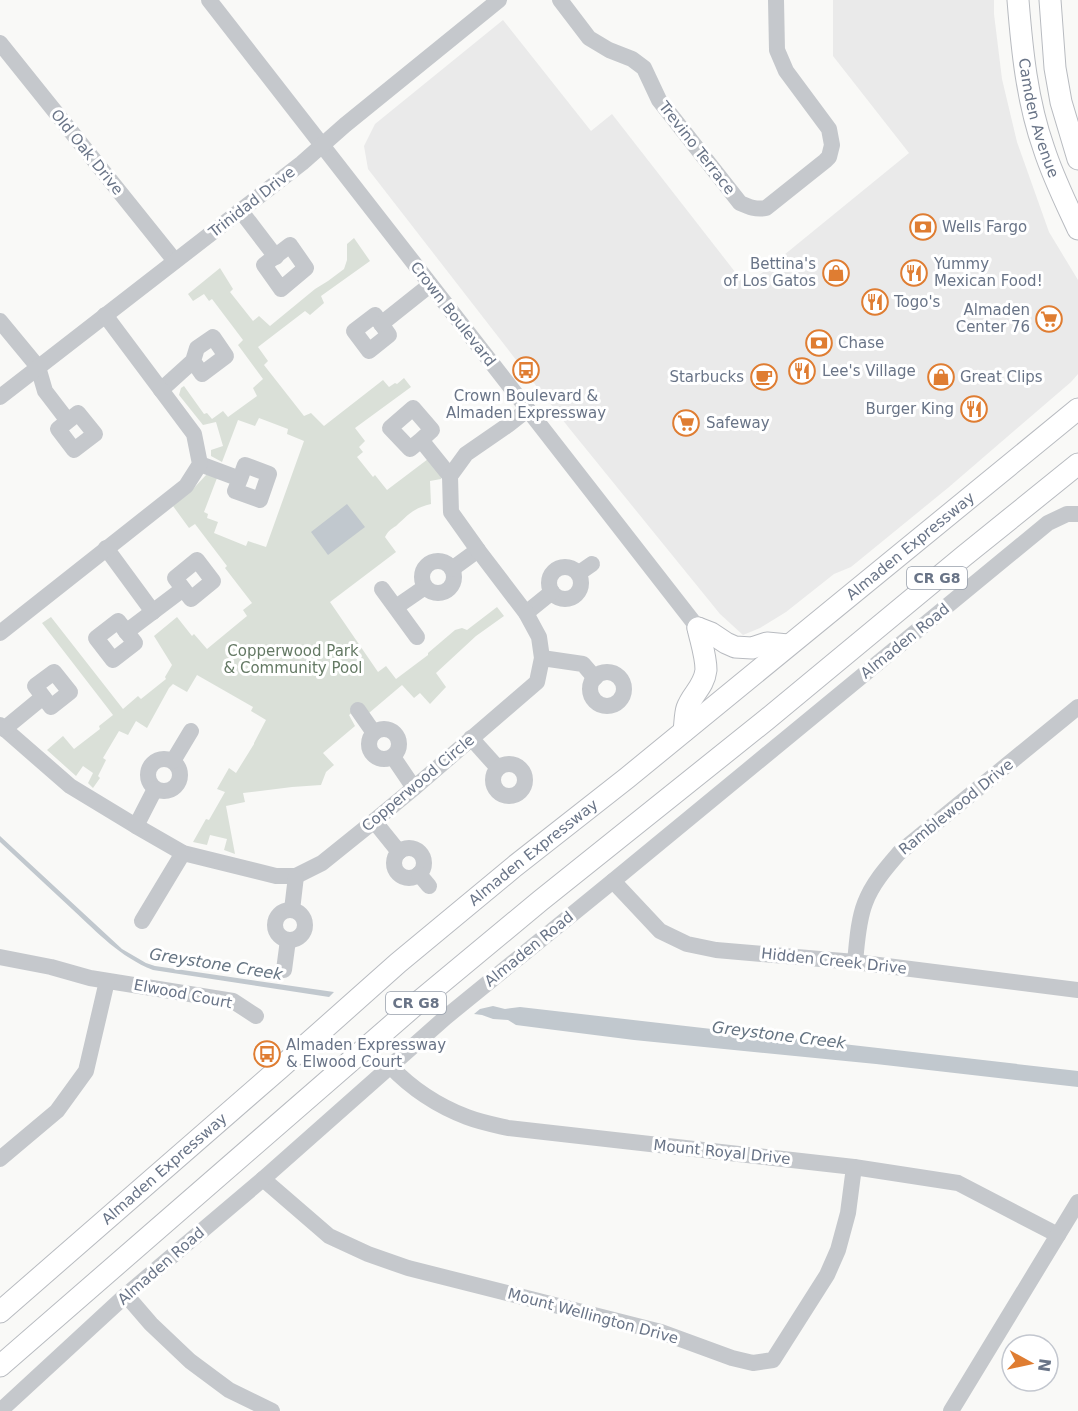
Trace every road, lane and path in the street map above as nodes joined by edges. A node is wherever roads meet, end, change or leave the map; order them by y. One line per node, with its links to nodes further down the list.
1 (209, 0): 8 (street, Crown Boulevard)
2 (560, 0): 3 (street, Trevino Terrace)
3 (776, 0)
4 (1018, 0): 11 (main road, Camden Avenue)
5 (1050, 0): 9 (main road, Camden Avenue)
6 (488, 3): 8 (street, Trinidad Drive)
7 (0, 43): 13 (street, Old Oak Drive)
8 (321, 145): 10 (street, Trinidad Drive); 14 (street, Crown Boulevard)
9 (1078, 159)
10 (240, 210): 12 (street); 13 (street, Trinidad Drive)
11 (1078, 229)
12 (276, 256)
13 (175, 261): 15 (street, Trinidad Drive)
14 (430, 285): 17 (street); 23 (street, Crown Boulevard)
15 (105, 315): 19 (street, Trinidad Drive); 20 (street)
16 (0, 321): 19 (street)
17 (381, 324)
18 (193, 361): 20 (street)
19 (38, 367): 21 (street, Trinidad Drive); 24 (street)
20 (161, 390): 26 (street)
21 (0, 397)
22 (1078, 409): 45 (main road, Almaden Expressway / CR G8)
23 (527, 410): 28 (street); 41 (street, Crown Boulevard)
24 (68, 421)
25 (421, 440): 28 (street)
26 (200, 464): 29 (street); 31 (street)
27 (1078, 464): 80 (main road, CR G8)
28 (450, 476): 32 (street)
29 (240, 478)
30 (1077, 514): 64 (street, Almaden Road)
31 (106, 548): 39 (street); 43 (street)
32 (478, 550): 33 (street); 40 (street)
33 (452, 569): 34 (street); 34 (street)
34 (424, 587): 38 (street)
35 (183, 589): 39 (street)
36 (382, 589): 38 (street)
37 (552, 592): 37 (street); 40 (street)
38 (396, 607): 44 (street)
39 (153, 612): 42 (street)
40 (526, 613): 46 (street)
41 (698, 628): 45 (main road); 53 (main road)
42 (126, 632)
43 (0, 633)
44 (417, 637)
45 (788, 645): 53 (main road, Almaden Expressway / CR G8)
46 (542, 658): 48 (street); 54 (street, Copperwood Circle)
47 (76, 670): 51 (street)
48 (595, 678): 48 (street)
49 (1078, 707): 67 (street, Ramblewood Drive)
50 (358, 710): 57 (street)
51 (2, 727): 60 (street)
52 (190, 731): 55 (street)
53 (684, 731): 79 (main road, Almaden Expressway / CR G8)
54 (471, 738): 56 (street); 57 (street, Copperwood Circle)
55 (173, 761): 58 (street); 58 (street)
56 (498, 768): 56 (street)
57 (414, 788): 59 (street, Copperwood Circle)
58 (155, 789): 60 (street)
59 (374, 821): 62 (street, Copperwood Circle); 63 (street)
60 (136, 826): 61 (street)
61 (183, 853): 62 (street); 65 (street)
62 (296, 876): 68 (street)
63 (424, 880)
64 (614, 881): 67 (street, Hidden Creek Drive); 72 (street, Almaden Road)
65 (142, 921)
66 (0, 957): 69 (street, Elwood Court)
67 (855, 962): 70 (street, Hidden Creek Drive)
68 (284, 970)
69 (107, 981): 71 (street, Elwood Court); 73 (street)
70 (1078, 990)
71 (256, 1016)
72 (390, 1066): 74 (street, Mount Royal Drive); 75 (street, Almaden Road)
73 (0, 1159)
74 (854, 1167): 75 (street, Mount Wellington Drive); 77 (street, Mount Royal Drive)
75 (262, 1179): 78 (street, Almaden Road)
76 (1078, 1202): 77 (street)
77 (1058, 1235): 83 (street)
78 (126, 1295): 81 (street, Almaden Road); 82 (street)
79 (0, 1312)
80 (0, 1366)
81 (0, 1411)
82 (272, 1411)
83 (951, 1411)

